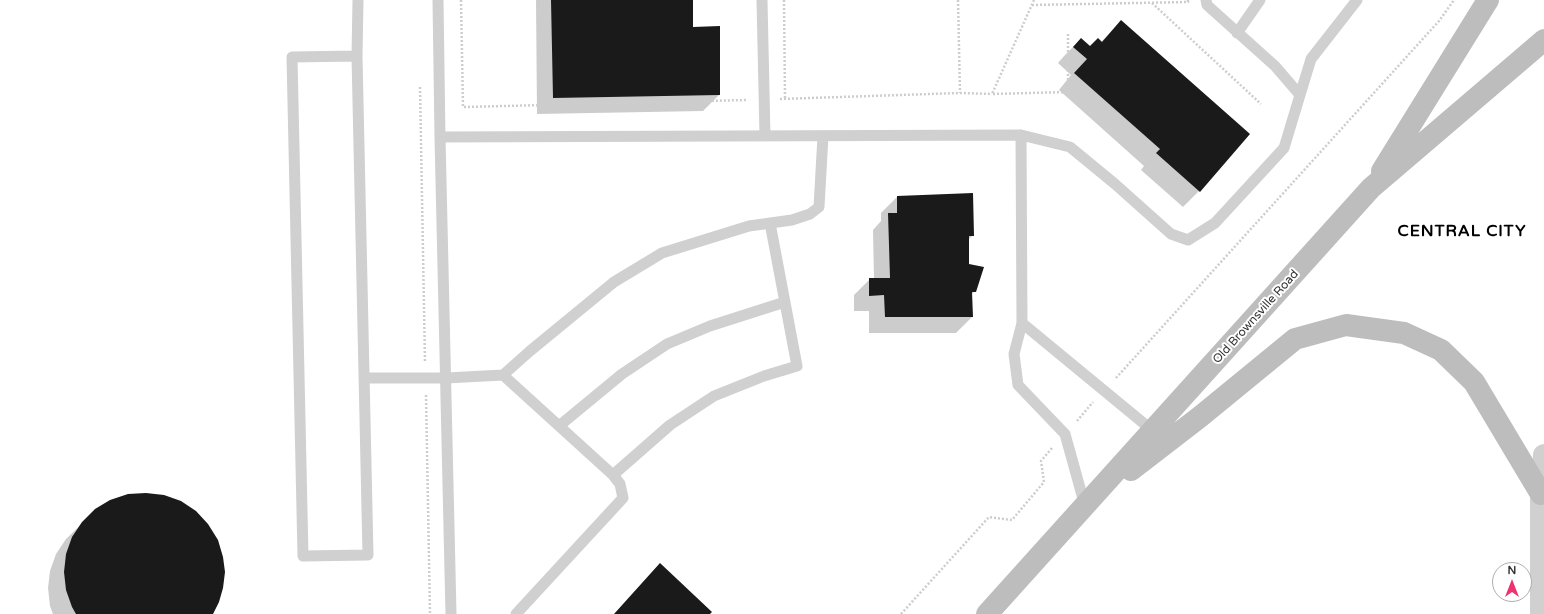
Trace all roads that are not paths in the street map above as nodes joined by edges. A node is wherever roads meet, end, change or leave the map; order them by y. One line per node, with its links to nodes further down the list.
1 (358, 0): 10 (lane)
2 (438, 0): 15 (lane)
3 (762, 0): 13 (lane)
4 (1206, 0): 8 (lane)
5 (1260, 0): 8 (lane)
6 (1357, 0): 11 (lane)
7 (1488, 0): 16 (main road)
8 (1237, 33): 11 (lane)
9 (1544, 40): 16 (main road, Old Brownsville Road)
10 (357, 56): 21 (lane); 21 (lane)
11 (1300, 95): 12 (lane)
12 (1021, 135): 14 (lane); 19 (lane)
13 (765, 136): 14 (lane); 15 (lane)
14 (823, 136): 17 (lane)
15 (440, 137): 22 (lane)
16 (1371, 188): 24 (main road, Old Brownsville Road)
17 (770, 223): 18 (lane); 20 (lane)
18 (785, 302): 23 (lane); 26 (lane)
19 (1022, 323): 24 (lane); 28 (lane)
20 (503, 375): 22 (lane); 23 (lane)
21 (364, 378): 22 (lane)
22 (446, 378): 29 (lane)
23 (559, 426): 26 (lane)
24 (1153, 431): 28 (main road, Old Brownsville Road)
25 (1544, 455): 27 (street)
26 (613, 475): 30 (lane)
27 (1541, 494): 28 (main road); 32 (street)
28 (1085, 506): 31 (main road, Old Brownsville Road)
29 (451, 614)
30 (516, 614)
31 (987, 614)
32 (1541, 614)

